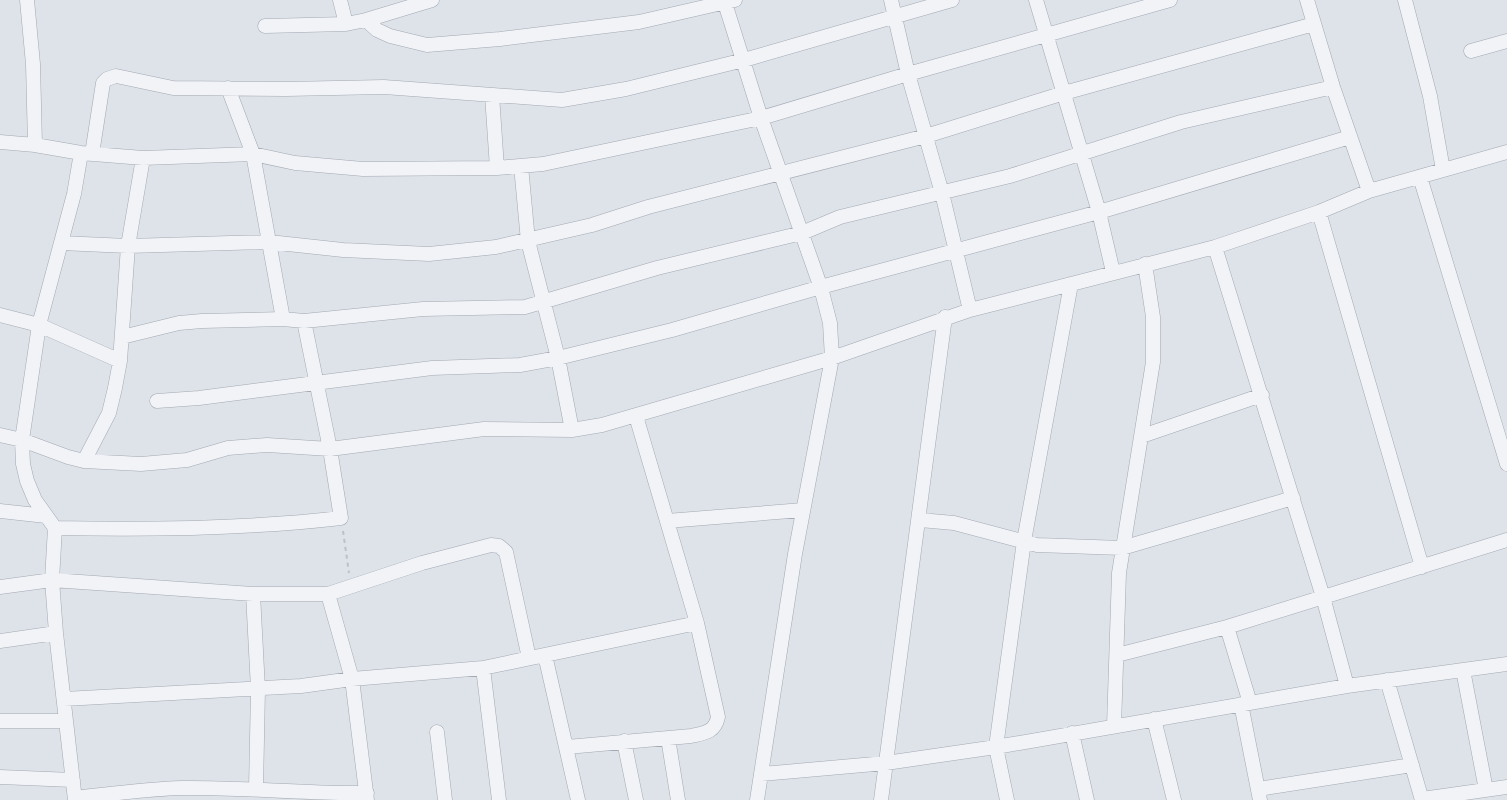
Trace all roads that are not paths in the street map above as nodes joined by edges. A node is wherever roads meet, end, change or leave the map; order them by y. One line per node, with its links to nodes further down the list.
1 (27, 0): 30 (street)
2 (340, 0): 14 (street)
3 (432, 0): 11 (street)
4 (891, 0): 12 (street)
5 (952, 0): 12 (street)
6 (1036, 0): 17 (street)
7 (1170, 0): 17 (street)
8 (1307, 0): 15 (street)
9 (1405, 0): 38 (street)
10 (728, 1): 13 (street); 20 (street)
11 (408, 3): 13 (street)
12 (894, 15): 20 (street); 21 (street)
13 (366, 20): 14 (street)
14 (346, 24): 16 (street)
15 (1314, 24): 23 (street); 24 (street)
16 (265, 26)
17 (1046, 34): 21 (street); 24 (street)
18 (1507, 41): 19 (street)
19 (1472, 51)
20 (744, 60): 25 (street); 26 (street)
21 (908, 74): 26 (street); 27 (street)
22 (228, 88): 25 (street); 33 (street); 34 (street)
23 (1333, 88): 28 (street); 31 (street)
24 (1064, 93): 27 (street); 31 (street)
25 (492, 95): 37 (street)
26 (761, 118): 36 (street); 39 (street)
27 (926, 136): 39 (street); 42 (street)
28 (1350, 137): 41 (street); 43 (street)
29 (0, 142): 30 (street)
30 (35, 145): 33 (street)
31 (1081, 152): 42 (street); 43 (street)
32 (1507, 152): 38 (street)
33 (87, 154): 35 (street); 48 (street)
34 (254, 154): 35 (street); 37 (street); 47 (street)
35 (143, 158): 49 (street)
36 (521, 166): 37 (street); 46 (street)
37 (497, 168)
38 (1443, 170): 40 (street)
39 (782, 174): 45 (street); 46 (street)
40 (1420, 177): 41 (street); 77 (street)
41 (1369, 191): 44 (street)
42 (942, 193): 45 (street); 51 (street)
43 (1099, 212): 51 (street); 53 (street)
44 (1319, 212): 50 (street); 88 (street)
45 (802, 233): 55 (street); 56 (street)
46 (528, 241): 47 (street); 56 (street)
47 (269, 242): 49 (street); 60 (street)
48 (61, 243): 49 (street); 62 (street)
49 (128, 246): 63 (street)
50 (1214, 248): 52 (street); 68 (street)
51 (955, 251): 55 (street); 57 (street)
52 (1145, 264): 53 (street); 73 (street)
53 (1113, 272): 54 (street)
54 (1070, 284): 57 (street); 86 (street)
55 (822, 288): 64 (street); 65 (street)
56 (544, 300): 61 (street); 64 (street)
57 (970, 310): 59 (street)
58 (0, 315): 62 (street)
59 (945, 317): 65 (street); 82 (street)
60 (283, 319): 61 (street); 63 (street)
61 (304, 321): 67 (street)
62 (39, 325): 66 (street); 74 (street)
63 (122, 337): 66 (street)
64 (558, 358): 67 (street); 71 (street)
65 (832, 358): 70 (street); 79 (street)
66 (120, 361): 76 (street)
67 (317, 382): 69 (street); 75 (street)
68 (1262, 396): 73 (street); 78 (street)
69 (157, 401)
70 (636, 416): 71 (street); 83 (street)
71 (572, 430): 75 (street)
72 (0, 436): 74 (street)
73 (1142, 436): 87 (street)
74 (22, 440): 76 (street); 81 (street)
75 (330, 449): 76 (street); 84 (street)
76 (84, 461)
77 (1507, 464)
78 (1293, 498): 87 (street); 93 (street)
79 (802, 510): 83 (street); 122 (street)
80 (0, 511): 81 (street)
81 (46, 516): 84 (street)
82 (920, 520): 86 (street); 120 (street)
83 (667, 521): 94 (street)
84 (55, 528): 89 (street)
85 (1507, 540): 88 (street)
86 (1024, 541): 87 (street); 119 (street)
87 (1122, 548): 99 (street)
88 (1422, 566): 93 (street)
89 (52, 580): 90 (street); 91 (street); 96 (street)
90 (0, 587)
91 (253, 594): 92 (street); 107 (street)
92 (328, 594): 100 (street); 104 (street)
93 (1323, 597): 95 (street); 106 (street)
94 (697, 623): 98 (street); 116 (street)
95 (1227, 627): 99 (street); 109 (street)
96 (56, 633): 97 (street); 108 (street)
97 (0, 641)
98 (545, 655): 100 (street); 118 (street)
99 (1117, 655): 113 (street)
100 (529, 658): 102 (street)
101 (1507, 664): 103 (street)
102 (483, 668): 104 (street); 135 (street)
103 (1463, 670): 105 (street); 127 (street)
104 (352, 679): 107 (street); 131 (street)
105 (1387, 680): 106 (street); 121 (street)
106 (1347, 686): 109 (street)
107 (258, 689): 108 (street); 126 (street)
108 (64, 699): 112 (street)
109 (1246, 703): 110 (street); 130 (street)
110 (1154, 719): 113 (street); 143 (street)
111 (0, 721): 112 (street)
112 (66, 721): 124 (street)
113 (1114, 726): 115 (street)
114 (437, 732): 134 (street)
115 (1072, 733): 119 (street); 142 (street)
116 (668, 738): 117 (street); 138 (street)
117 (624, 741): 118 (street); 137 (street)
118 (567, 747): 136 (street)
119 (996, 748): 120 (street); 141 (street)
120 (886, 763): 122 (street); 140 (street)
121 (1412, 765): 130 (street); 144 (street)
122 (761, 774): 139 (street)
123 (0, 777): 124 (street)
124 (73, 780): 133 (street)
125 (1507, 787): 127 (street)
126 (256, 789): 129 (street); 132 (street)
127 (1486, 790): 144 (street)
128 (146, 795): 129 (street); 133 (street)
129 (230, 795)
130 (1259, 795)
131 (367, 796): 132 (street)
132 (313, 797)
133 (75, 799)
134 (446, 800)
135 (499, 800)
136 (578, 800)
137 (636, 800)
138 (678, 800)
139 (757, 800)
140 (881, 800)
141 (1007, 800)
142 (1087, 800)
143 (1174, 800)
144 (1422, 800)

